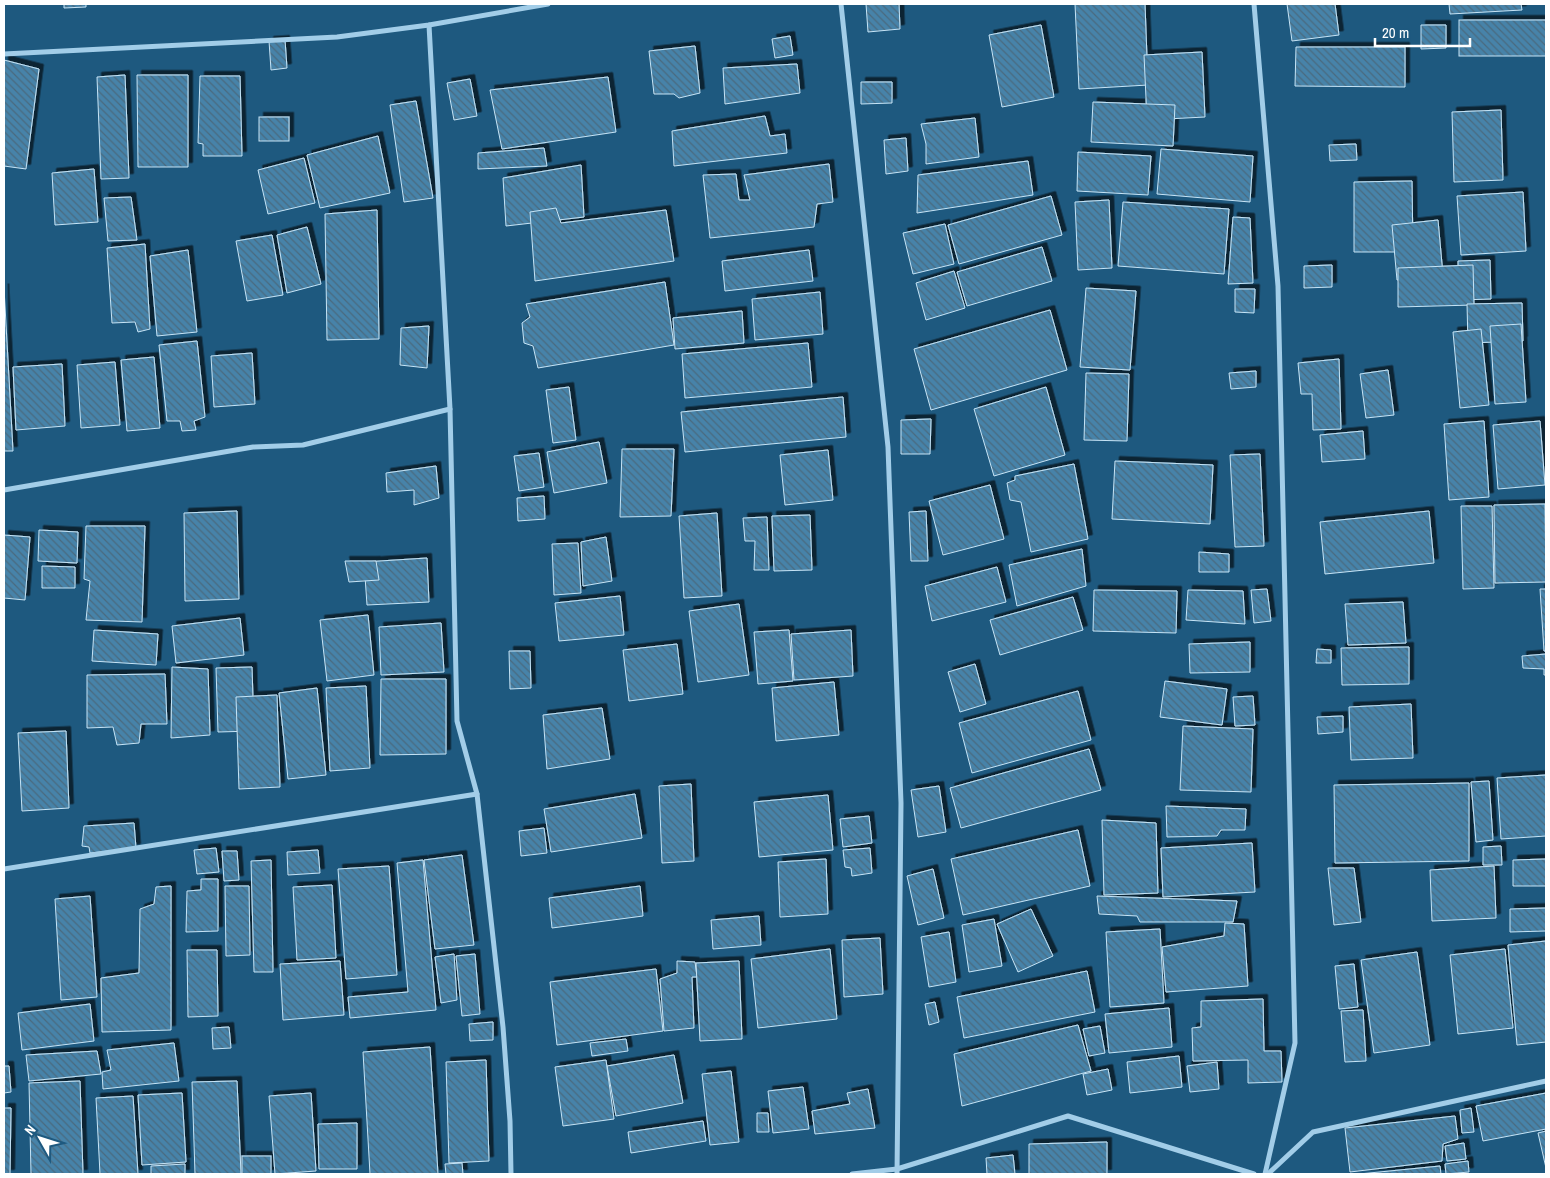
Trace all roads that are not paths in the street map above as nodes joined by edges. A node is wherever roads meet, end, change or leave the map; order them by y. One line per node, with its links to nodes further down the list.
1 (548, 4): 4 (street)
2 (841, 4): 11 (street)
3 (1254, 4): 15 (street)
4 (429, 25): 5 (street); 6 (street)
5 (4, 54)
6 (450, 409): 7 (street); 8 (street)
7 (4, 490)
8 (477, 794): 9 (street); 12 (street)
9 (4, 869)
10 (1546, 1081): 15 (street)
11 (897, 1172): 13 (street); 14 (street)
12 (511, 1174)
13 (852, 1174)
14 (1254, 1174)
15 (1266, 1174)

